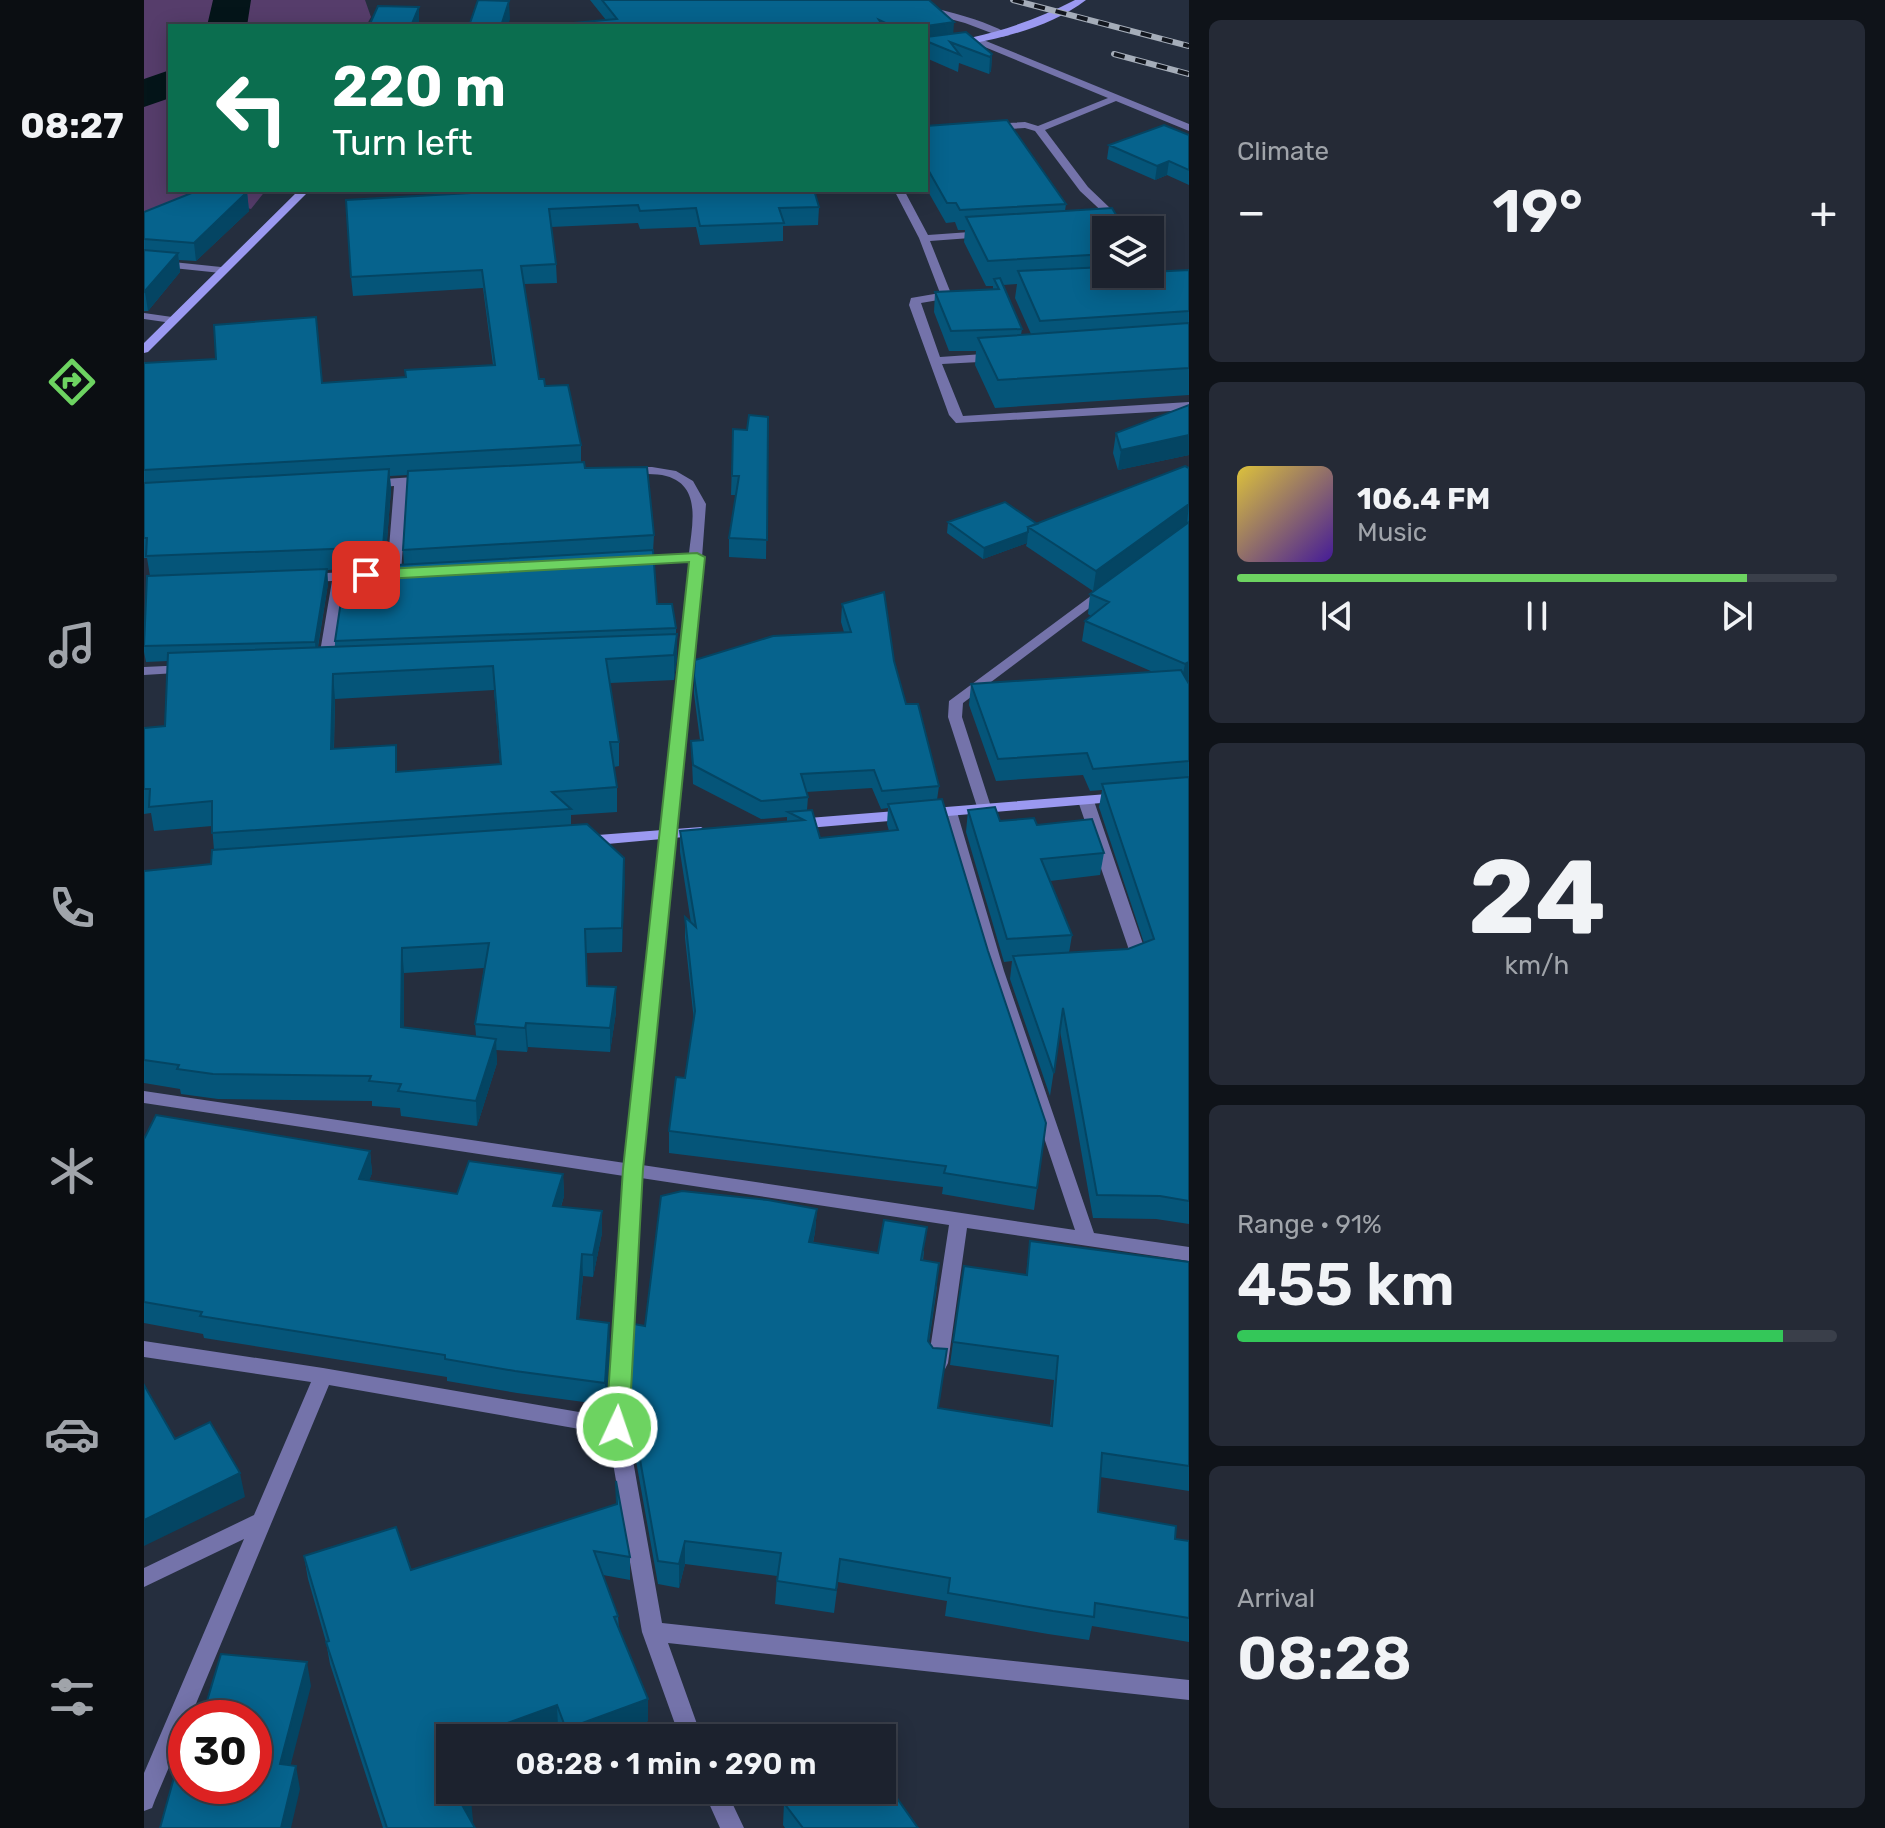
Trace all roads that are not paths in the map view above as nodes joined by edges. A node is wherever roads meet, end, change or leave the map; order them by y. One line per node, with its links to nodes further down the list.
1 (884, 0): 3 (street)
2 (1082, 0): 3 (street)
3 (1005, 35): 4 (street)
4 (978, 41): 5 (street); 6 (street)
5 (928, 49)
6 (1114, 99): 8 (street); 9 (street)
7 (970, 128): 9 (street)
8 (1189, 128)
9 (1039, 129): 12 (street)
10 (303, 192): 16 (street)
11 (900, 192): 14 (street)
12 (1114, 216)
13 (1001, 233): 14 (street)
14 (924, 238): 18 (street)
15 (144, 262): 16 (street)
16 (221, 270): 20 (street)
17 (975, 293): 18 (street)
18 (946, 295): 23 (street)
19 (144, 316): 20 (street)
20 (172, 320): 21 (street)
21 (144, 350)
22 (1015, 355): 23 (street)
23 (936, 361): 24 (street)
24 (1189, 406)
25 (621, 470): 29 (street)
26 (448, 479): 27 (street)
27 (401, 482): 28 (street); 32 (street)
28 (356, 484)
29 (697, 557): 30 (street); 45 (street)
30 (618, 561)
31 (410, 572): 32 (street)
32 (394, 573): 33 (street)
33 (339, 577): 34 (street); 36 (street)
34 (294, 579)
35 (1115, 583): 41 (street)
36 (341, 663)
37 (204, 669): 38 (street)
38 (144, 671)
39 (1130, 797): 40 (street)
40 (1086, 801): 41 (street); 47 (street)
41 (984, 810): 42 (street)
42 (949, 812): 43 (street); 51 (street)
43 (777, 826)
44 (714, 831): 45 (street)
45 (667, 835): 46 (street); 49 (street)
46 (572, 842)
47 (1110, 964)
48 (144, 1097): 49 (street)
49 (633, 1169): 50 (street); 56 (street)
50 (959, 1219): 51 (street); 54 (street)
51 (1087, 1239): 52 (street)
52 (1189, 1254)
53 (145, 1350): 55 (street)
54 (938, 1363)
55 (323, 1376): 56 (street); 57 (street)
56 (617, 1427): 59 (street)
57 (259, 1522): 58 (street); 62 (street)
58 (144, 1578)
59 (653, 1632): 60 (street); 61 (street)
60 (1189, 1690)
61 (686, 1724)
62 (144, 1800)
63 (721, 1804): 64 (street)
64 (732, 1828)

